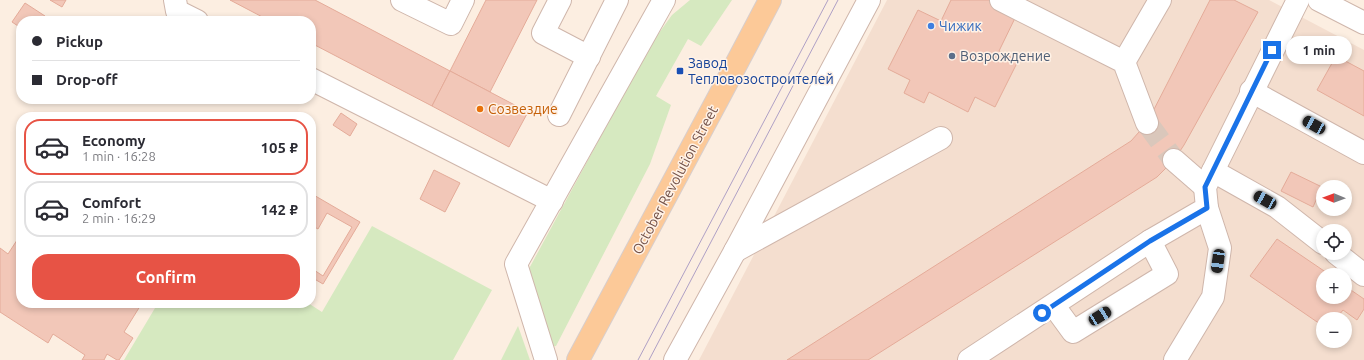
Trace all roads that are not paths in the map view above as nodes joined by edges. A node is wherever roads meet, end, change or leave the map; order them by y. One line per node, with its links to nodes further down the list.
1 (175, 0): 13 (street)
2 (402, 0): 3 (street)
3 (463, 0)
4 (560, 0): 15 (street)
5 (617, 0): 15 (street)
6 (664, 0): 25 (street)
7 (770, 0): 33 (main road, October Revolution Street)
8 (869, 0): 28 (street)
9 (1001, 0): 16 (street)
10 (1160, 0): 16 (street)
11 (1298, 0): 18 (street)
12 (1319, 0): 14 (street)
13 (188, 16)
14 (1363, 21)
15 (588, 56): 19 (street)
16 (1124, 62): 20 (street)
17 (316, 82): 25 (street)
18 (1251, 91): 22 (street); 24 (street)
19 (559, 115)
20 (1147, 124)
21 (941, 138): 28 (street)
22 (1364, 153)
23 (1174, 160): 24 (street)
24 (1208, 189): 26 (street); 27 (street); 36 (street)
25 (552, 201): 32 (street)
26 (1316, 237)
27 (1150, 241): 31 (street); 31 (street)
28 (735, 251): 34 (street)
29 (1345, 260): 30 (street)
30 (1364, 275)
31 (1054, 306): 35 (street)
32 (546, 360)
33 (578, 360)
34 (675, 360)
35 (969, 360)
36 (1175, 360)

